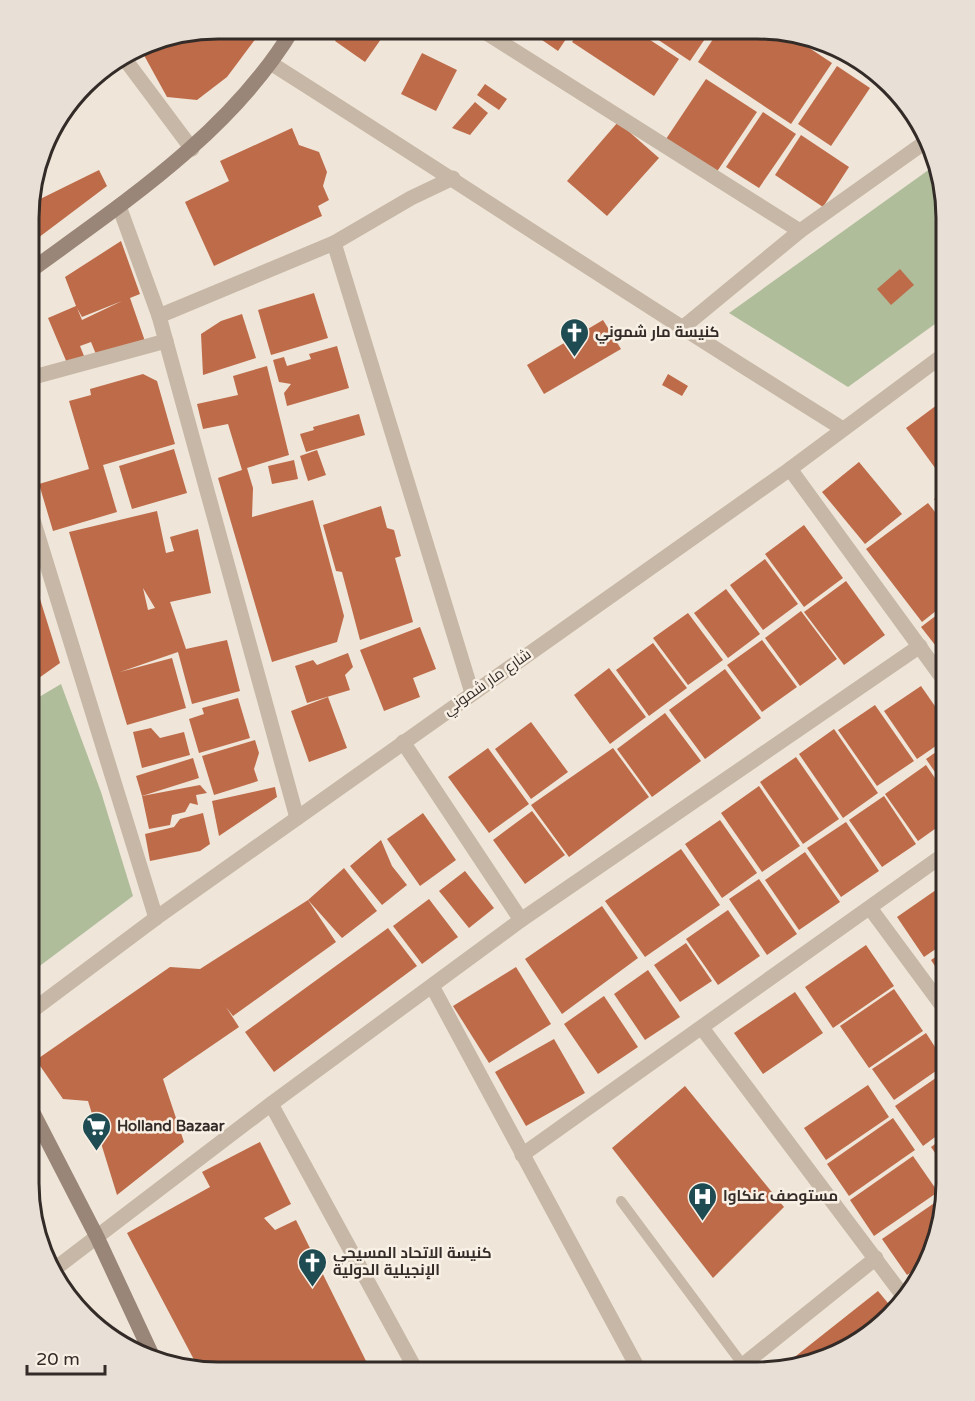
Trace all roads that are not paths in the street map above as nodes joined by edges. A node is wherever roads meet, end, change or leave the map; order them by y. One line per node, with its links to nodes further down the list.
1 (287, 39): 4 (street)
2 (496, 39): 9 (street)
3 (128, 64): 6 (street)
4 (272, 64): 6 (street); 7 (street)
5 (920, 146): 9 (street)
6 (192, 149): 8 (street)
7 (453, 178): 10 (street); 13 (street)
8 (119, 206): 11 (street); 12 (street)
9 (800, 231): 13 (street)
10 (334, 243): 12 (street); 22 (street)
11 (39, 264)
12 (159, 316): 14 (street)
13 (681, 329): 17 (street)
14 (166, 341): 16 (street); 24 (street)
15 (936, 360): 17 (street, شارع مار شموني)
16 (39, 376)
17 (843, 429): 18 (street, شارع مار شموني)
18 (790, 470): 20 (street); 22 (street, شارع مار شموني)
19 (39, 539): 27 (street)
20 (920, 646): 21 (street); 28 (street)
21 (936, 669)
22 (472, 693): 23 (street, شارع مار شموني)
23 (403, 742): 24 (street, شارع مار شموني); 28 (street)
24 (297, 818): 27 (street, شارع مار شموني)
25 (936, 860): 26 (street)
26 (870, 908): 30 (street); 32 (street)
27 (156, 918): 31 (street, شارع مار شموني)
28 (521, 920): 29 (street)
29 (432, 986): 33 (street); 35 (street)
30 (936, 997)
31 (39, 1006)
32 (702, 1028): 35 (street); 38 (street)
33 (271, 1104): 37 (street); 42 (street)
34 (39, 1124): 37 (street)
35 (522, 1155): 43 (street)
36 (621, 1201): 44 (lane)
37 (97, 1237): 39 (street); 41 (street)
38 (876, 1258): 40 (street); 45 (street)
39 (60, 1265)
40 (899, 1290)
41 (148, 1347)
42 (412, 1362)
43 (635, 1362)
44 (733, 1362)
45 (747, 1362)

